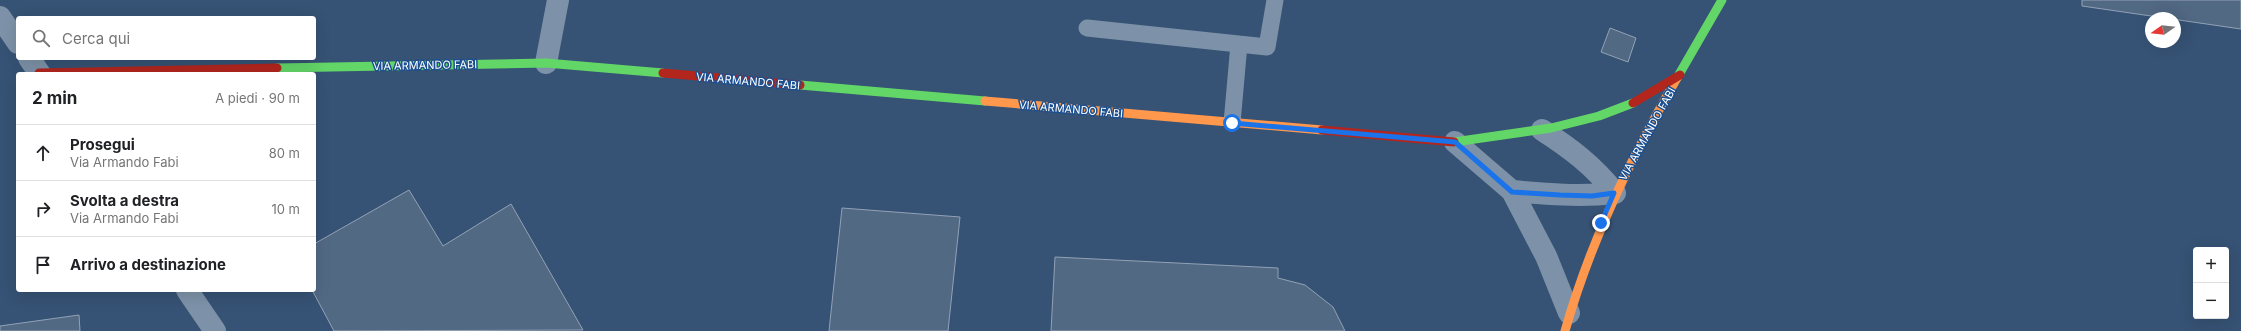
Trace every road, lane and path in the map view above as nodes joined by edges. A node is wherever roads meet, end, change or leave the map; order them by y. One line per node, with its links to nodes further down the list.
1 (558, 0): 8 (street)
2 (1275, 0): 7 (lane)
3 (1722, 0): 10 (street, VIA ARMANDO FABI)
4 (0, 17): 6 (street)
5 (1087, 28): 7 (lane)
6 (16, 40)
7 (1239, 44): 11 (lane)
8 (546, 63): 9 (street, VIA ARMANDO FABI); 11 (street, VIA ARMANDO FABI)
9 (36, 68)
10 (1680, 75): 12 (street, VIA ARMANDO FABI); 15 (street, VIA ARMANDO FABI)
11 (1232, 123): 13 (street, VIA ARMANDO FABI)
12 (1542, 130): 13 (street, VIA ARMANDO FABI); 15 (street, VIA ARMANDO FABI)
13 (1455, 142): 14 (street, VIA ARMANDO FABI)
14 (1512, 192): 15 (street, VIA ARMANDO FABI); 17 (street, VIA ARMANDO FABI)
15 (1614, 193): 17 (street, VIA ARMANDO FABI)
16 (188, 292): 18 (street)
17 (1567, 322)
18 (215, 331)

